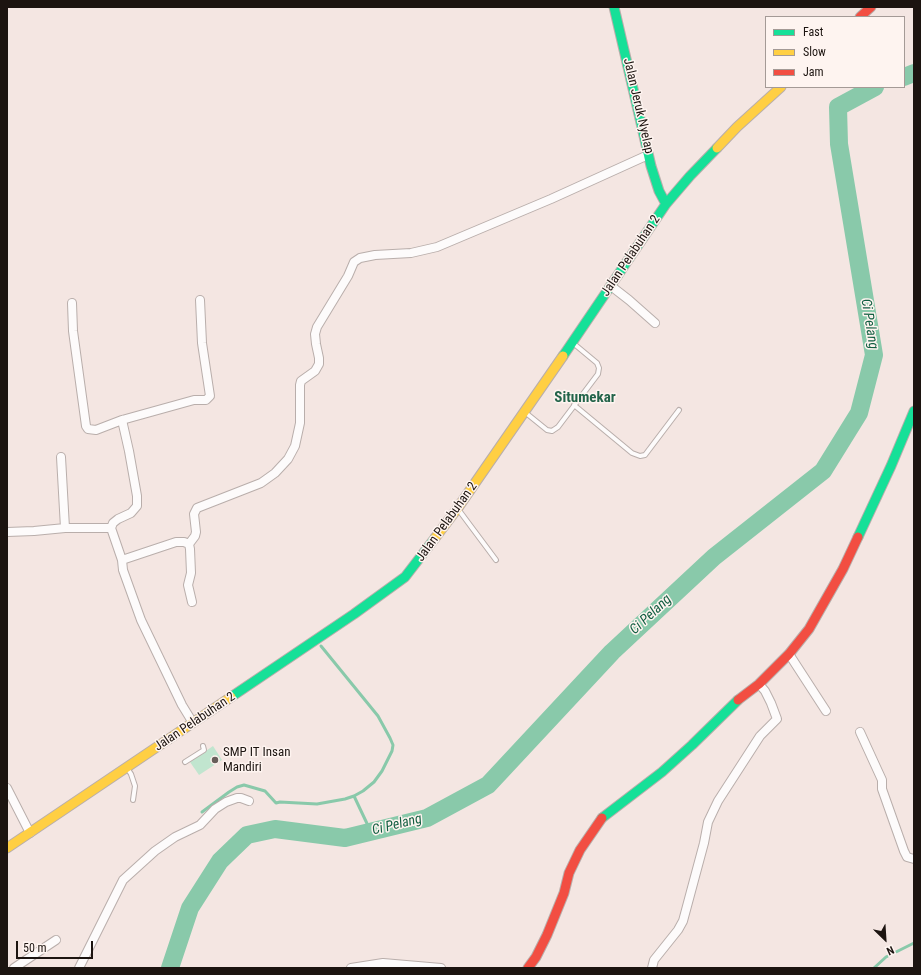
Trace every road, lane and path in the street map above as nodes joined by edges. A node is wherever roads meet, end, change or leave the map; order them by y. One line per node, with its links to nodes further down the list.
1 (614, 7): 5 (main road, Jalan Jeruk Nyelap)
2 (871, 7): 3 (main road)
3 (861, 16)
4 (780, 88): 6 (main road, Jalan Pelabuhan 2)
5 (648, 155): 6 (main road, Jalan Jeruk Nyelap); 22 (street)
6 (666, 204): 7 (main road, Jalan Pelabuhan 2)
7 (611, 286): 10 (street); 11 (main road, Jalan Pelabuhan 2)
8 (200, 300): 16 (street)
9 (72, 304): 16 (street)
10 (655, 323)
11 (573, 343): 12 (lane); 15 (main road, Jalan Pelabuhan 2)
12 (574, 405): 13 (lane); 15 (lane)
13 (679, 410)
14 (914, 411): 26 (main road)
15 (525, 412): 18 (main road, Jalan Pelabuhan 2)
16 (122, 420): 20 (street)
17 (61, 457): 19 (street)
18 (457, 509): 24 (lane); 29 (main road, Jalan Pelabuhan 2)
19 (65, 528): 20 (street); 21 (street)
20 (111, 528): 23 (street)
21 (7, 532)
22 (189, 544): 23 (street); 25 (street)
23 (122, 560): 29 (street)
24 (496, 560)
25 (192, 602)
26 (789, 654): 27 (main road); 28 (street)
27 (759, 684): 45 (main road); 46 (street)
28 (826, 711)
29 (192, 726): 33 (main road, Jalan Pelabuhan 2)
30 (860, 732): 39 (street)
31 (203, 746): 32 (lane)
32 (185, 762)
33 (127, 768): 35 (lane); 37 (main road, Jalan Pelabuhan 2)
34 (7, 788): 37 (street)
35 (133, 800)
36 (249, 801): 42 (street)
37 (30, 833): 38 (main road, Jalan Pelabuhan 2)
38 (7, 848)
39 (914, 859)
40 (56, 940): 41 (street)
41 (14, 968)
42 (79, 968)
43 (351, 968): 44 (street)
44 (441, 968)
45 (528, 968)
46 (652, 968)

